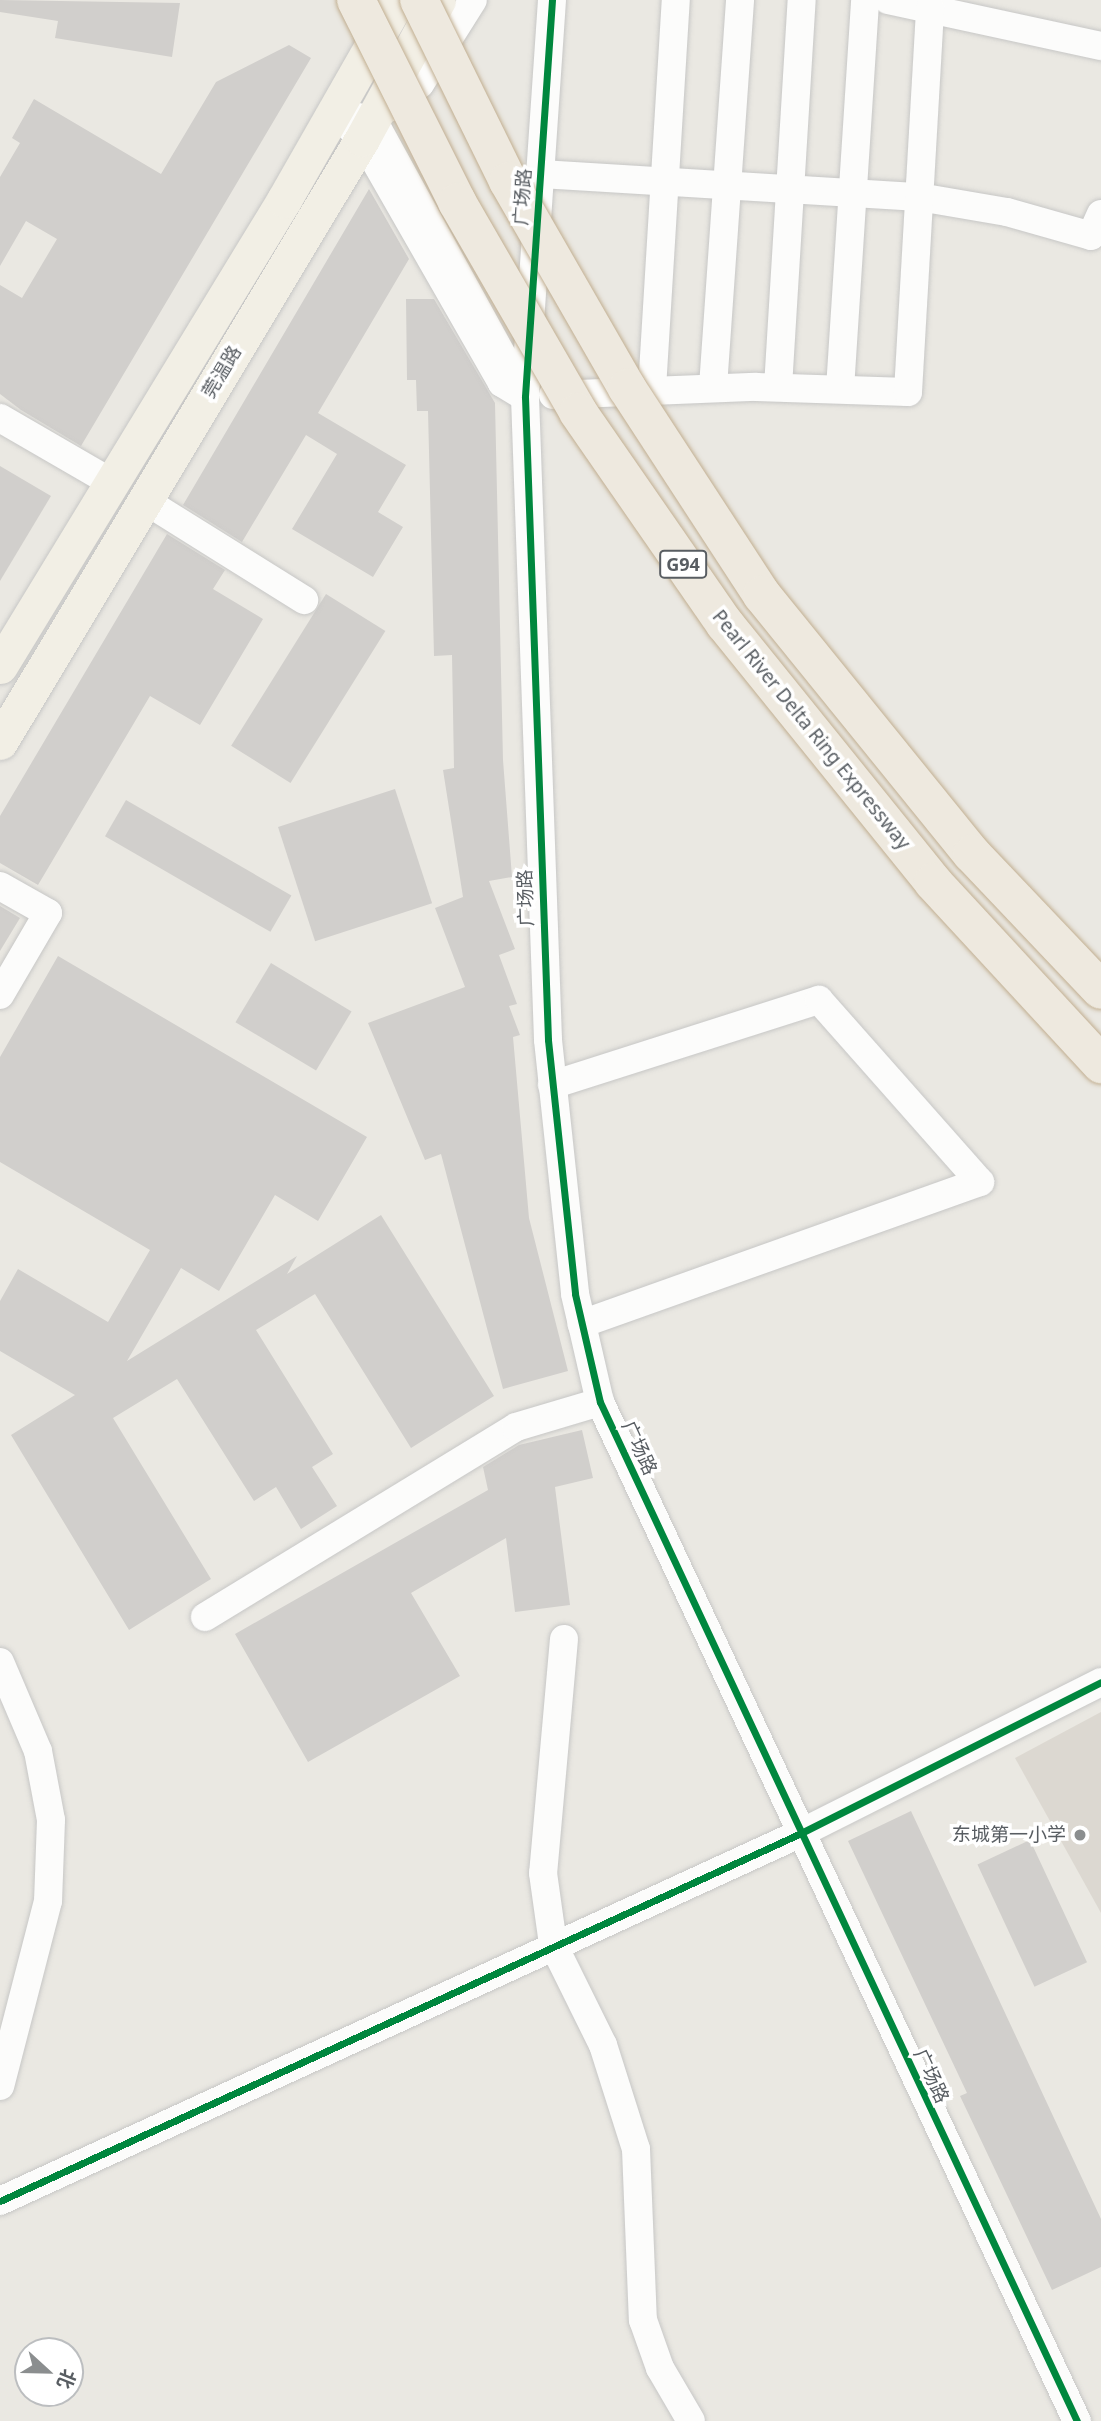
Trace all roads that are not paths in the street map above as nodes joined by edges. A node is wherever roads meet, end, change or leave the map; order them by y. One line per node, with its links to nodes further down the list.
1 (356, 0): 37 (highway, Pearl River Delta Ring Expressway / G94, bridge)
2 (398, 0): 14 (main road, 莞温路)
3 (419, 0): 35 (highway, G94, bridge)
4 (438, 0): 15 (main road, 莞温路)
5 (473, 0): 15 (street)
6 (552, 0): 16 (street, 广场路)
7 (676, 0): 17 (street)
8 (740, 0): 18 (street)
9 (802, 0): 19 (street)
10 (866, 0): 20 (street)
11 (888, 0): 12 (street)
12 (930, 9): 13 (street); 21 (street)
13 (1101, 46)
14 (334, 112): 15 (street); 29 (main road, 莞温路)
15 (368, 130): 27 (street); 30 (main road, 莞温路)
16 (541, 174): 17 (street); 27 (street, 广场路)
17 (665, 181): 18 (street); 25 (street)
18 (727, 185): 19 (street); 23 (street)
19 (790, 189): 20 (street); 24 (street)
20 (853, 193): 21 (street); 26 (street)
21 (919, 197): 22 (street); 26 (street)
22 (1101, 214)
23 (713, 387): 24 (street); 25 (street)
24 (778, 387): 26 (street)
25 (652, 389): 27 (street)
26 (840, 389)
27 (525, 397): 38 (street, 广场路)
28 (0, 418): 29 (street)
29 (112, 483): 32 (main road, 莞温路)
30 (144, 500): 31 (street); 33 (main road, 莞温路)
31 (304, 600)
32 (0, 666)
33 (0, 741)
34 (0, 886): 36 (street)
35 (1101, 990)
36 (0, 995)
37 (1101, 1064)
38 (552, 1085): 39 (street, 广场路); 39 (street)
39 (582, 1324): 40 (street, 广场路)
40 (600, 1402): 41 (street); 45 (street, 广场路)
41 (205, 1617)
42 (564, 1639): 46 (street)
43 (0, 1662): 47 (street)
44 (1101, 1682): 45 (street)
45 (799, 1834): 46 (street); 50 (street, 广场路)
46 (553, 1944): 48 (street); 49 (street)
47 (0, 2086)
48 (0, 2201)
49 (691, 2421)
50 (1077, 2421)

